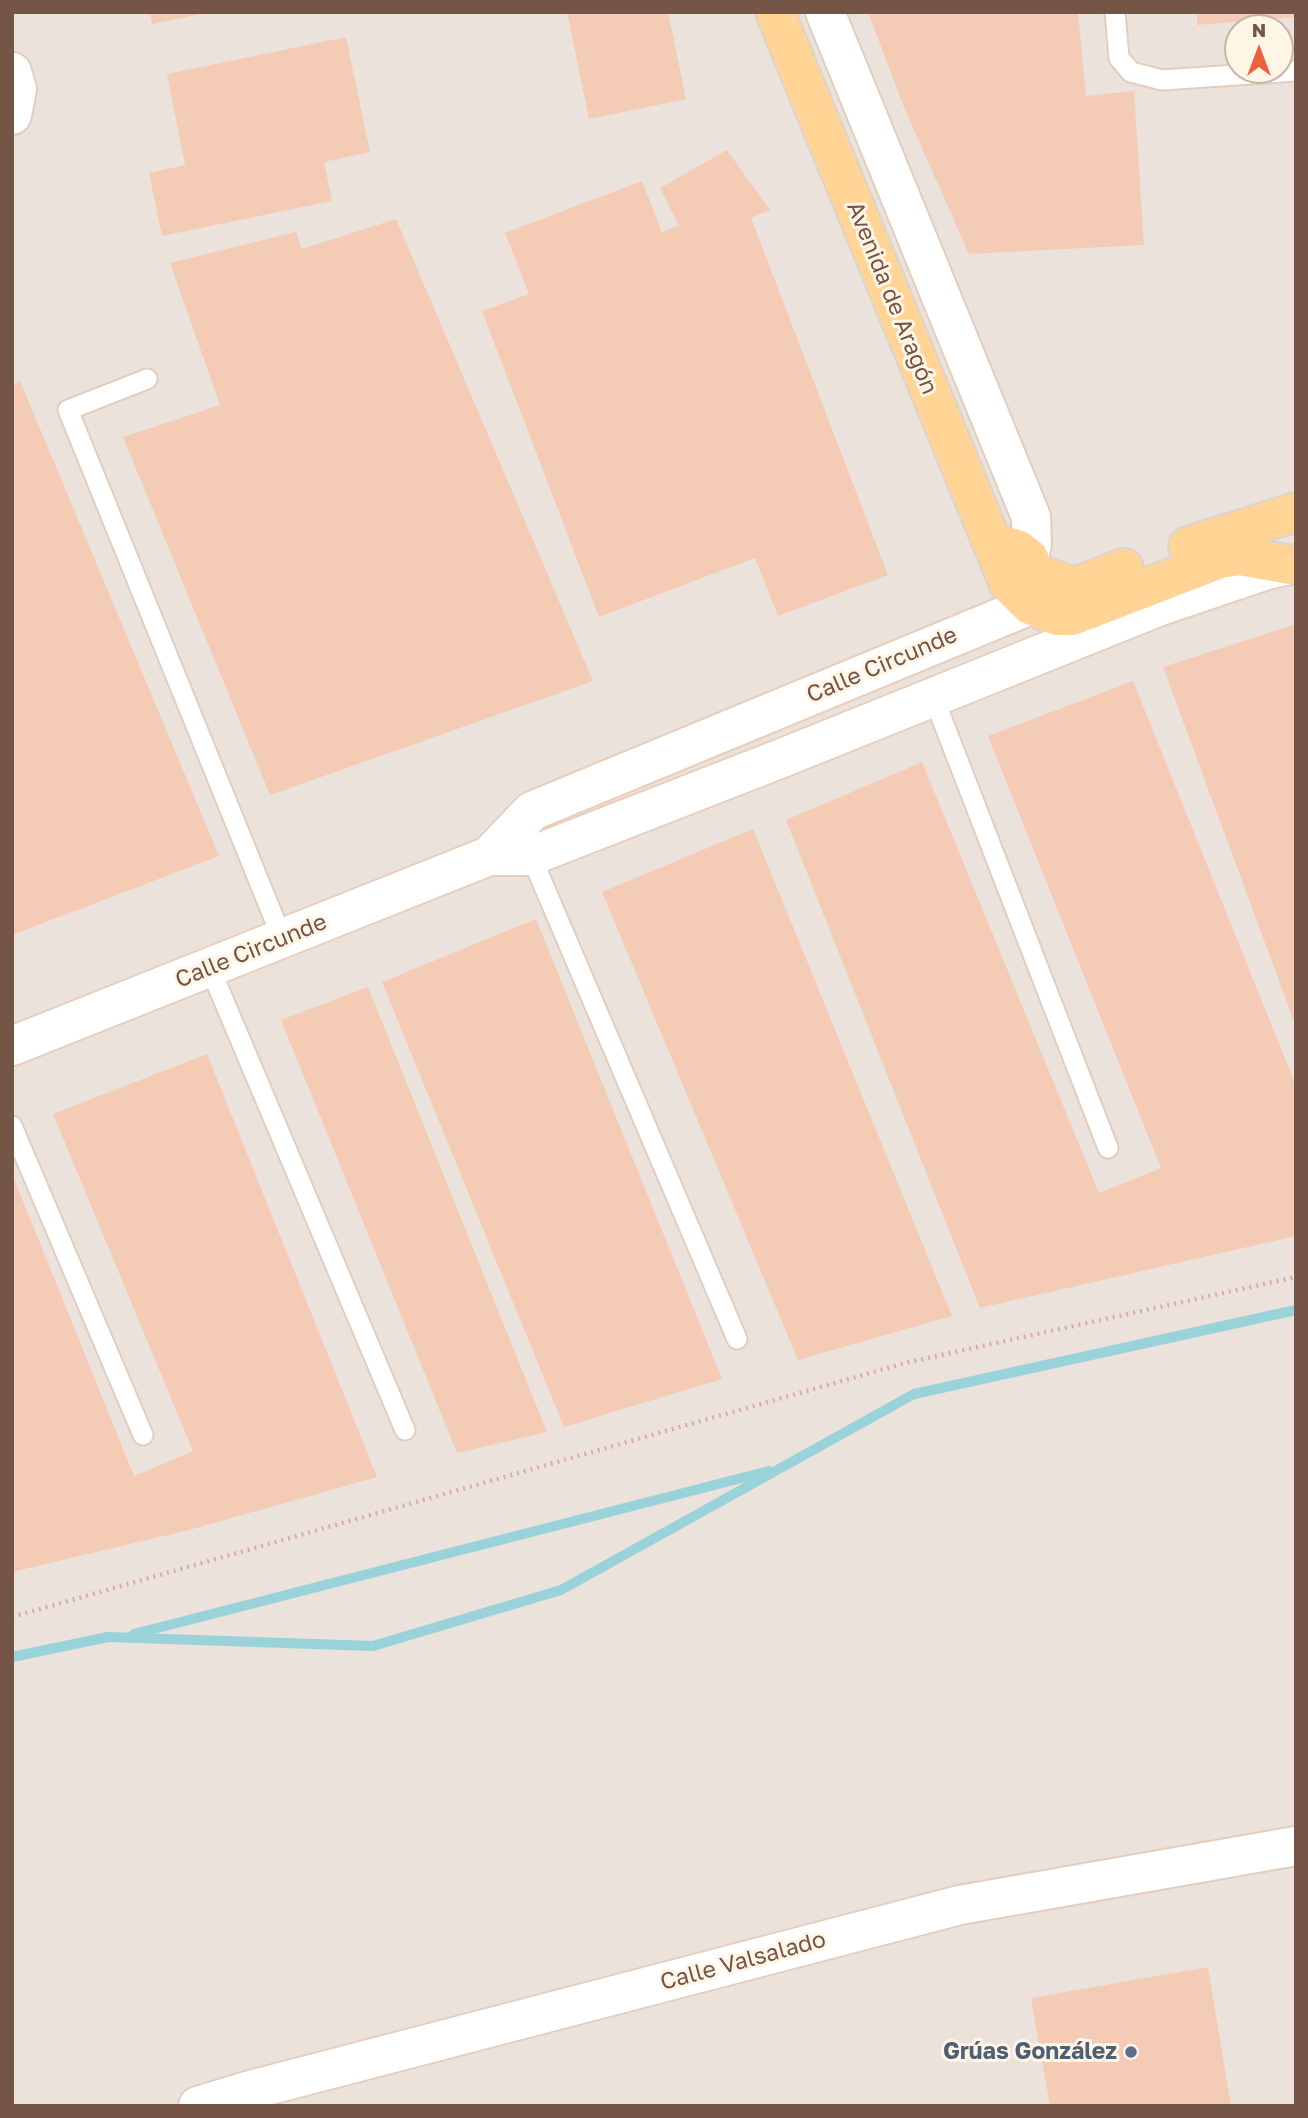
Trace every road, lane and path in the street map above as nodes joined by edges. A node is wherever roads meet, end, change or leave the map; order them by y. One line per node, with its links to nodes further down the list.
1 (775, 12): 10 (main road, Avenida de Aragón)
2 (825, 12): 10 (main road)
3 (1115, 12): 4 (lane)
4 (1296, 71)
5 (12, 72): 6 (main road)
6 (12, 115)
7 (147, 379): 15 (lane)
8 (1296, 512): 10 (main road)
9 (1293, 564): 10 (main road); 11 (main road, Calle Circunde)
10 (1038, 584): 12 (main road); 13 (main road, Calle Circunde)
11 (933, 696): 12 (main road, Calle Circunde); 19 (lane)
12 (820, 742): 14 (main road, Calle Circunde)
13 (489, 856): 14 (main road, Calle Circunde); 15 (main road, Calle Circunde)
14 (531, 856): 21 (lane)
15 (282, 938): 16 (main road, Calle Circunde)
16 (210, 968): 17 (main road, Calle Circunde); 22 (lane)
17 (12, 1046)
18 (12, 1126): 23 (lane)
19 (1108, 1148)
20 (1296, 1277): 24 (path)
21 (737, 1339)
22 (405, 1430)
23 (143, 1435)
24 (12, 1617)
25 (1296, 1846): 26 (main road, Calle Valsalado)
26 (198, 2106)

